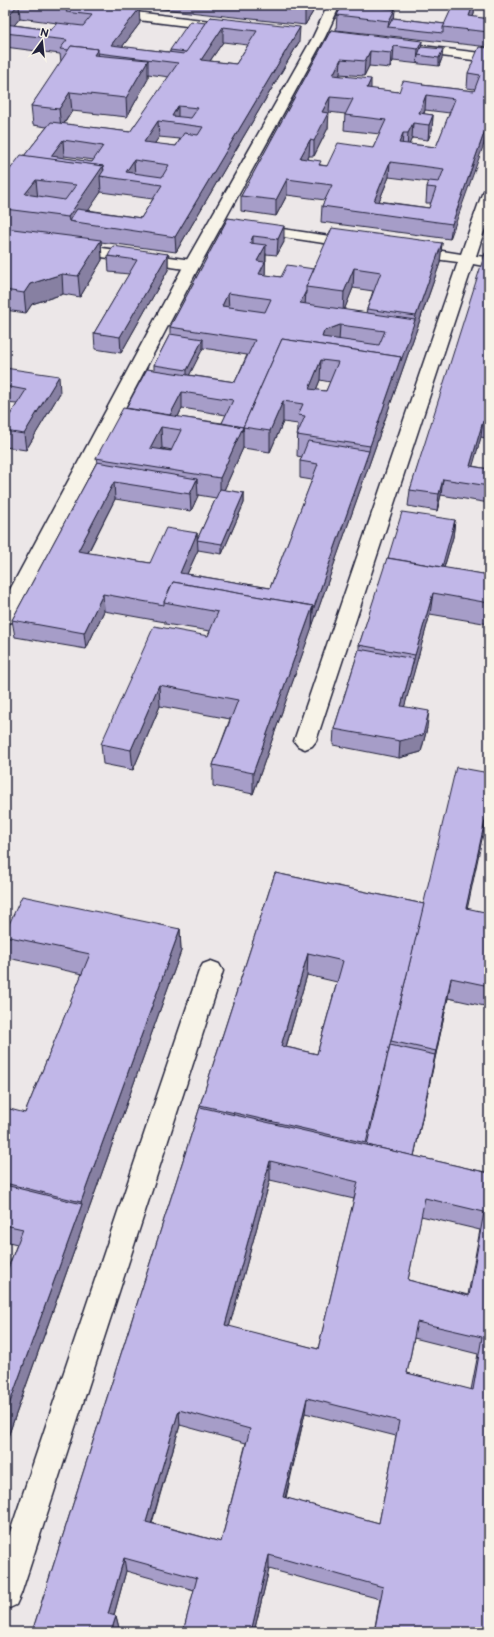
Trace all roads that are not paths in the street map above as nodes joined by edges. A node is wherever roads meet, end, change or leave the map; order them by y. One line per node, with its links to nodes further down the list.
1 (334, 5): 5 (street)
2 (100, 12): 3 (street)
3 (233, 28)
4 (304, 36): 5 (street)
5 (327, 38): 9 (street)
6 (404, 48): 7 (street)
7 (489, 58)
8 (489, 194): 13 (street)
9 (216, 224): 10 (street); 15 (street)
10 (373, 246)
11 (60, 247): 15 (street)
12 (397, 249): 13 (street)
13 (468, 259): 14 (street); 17 (street)
14 (489, 262)
15 (192, 265): 16 (street)
16 (5, 617)
17 (305, 741)
18 (211, 972): 19 (street)
19 (5, 1594)

